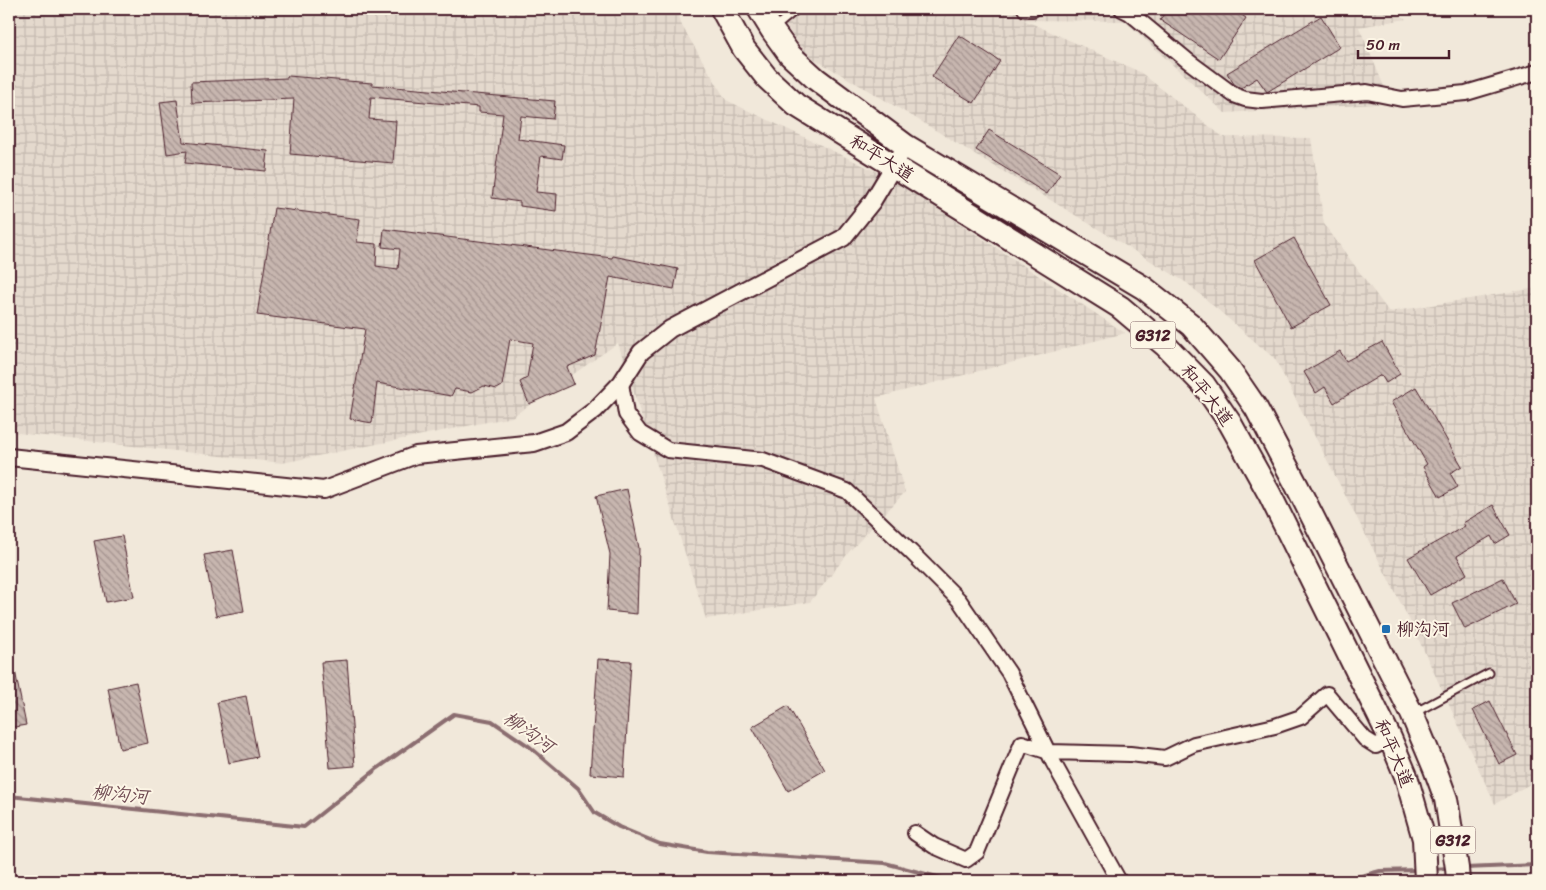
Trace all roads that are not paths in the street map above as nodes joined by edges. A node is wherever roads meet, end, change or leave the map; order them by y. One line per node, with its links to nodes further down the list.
1 (722, 9): 10 (highway, 和平大道 / G312)
2 (759, 9): 7 (highway, 和平大道 / G312)
3 (797, 9): 7 (lane)
4 (1025, 9): 5 (street)
5 (1033, 9)
6 (1122, 9): 8 (street)
7 (772, 30): 9 (highway, 和平大道 / G312)
8 (1537, 72)
9 (906, 146): 10 (street); 14 (highway, 和平大道 / G312)
10 (894, 165): 11 (street); 15 (highway, 和平大道 / G312)
11 (621, 383): 12 (street); 16 (street)
12 (9, 456)
13 (1489, 674): 14 (lane)
14 (1412, 714): 20 (highway, 和平大道 / G312)
15 (1390, 738): 16 (street); 19 (highway, 和平大道 / G312)
16 (1049, 752): 17 (street); 18 (street)
17 (915, 833)
18 (1120, 881)
19 (1426, 881)
20 (1458, 881)

